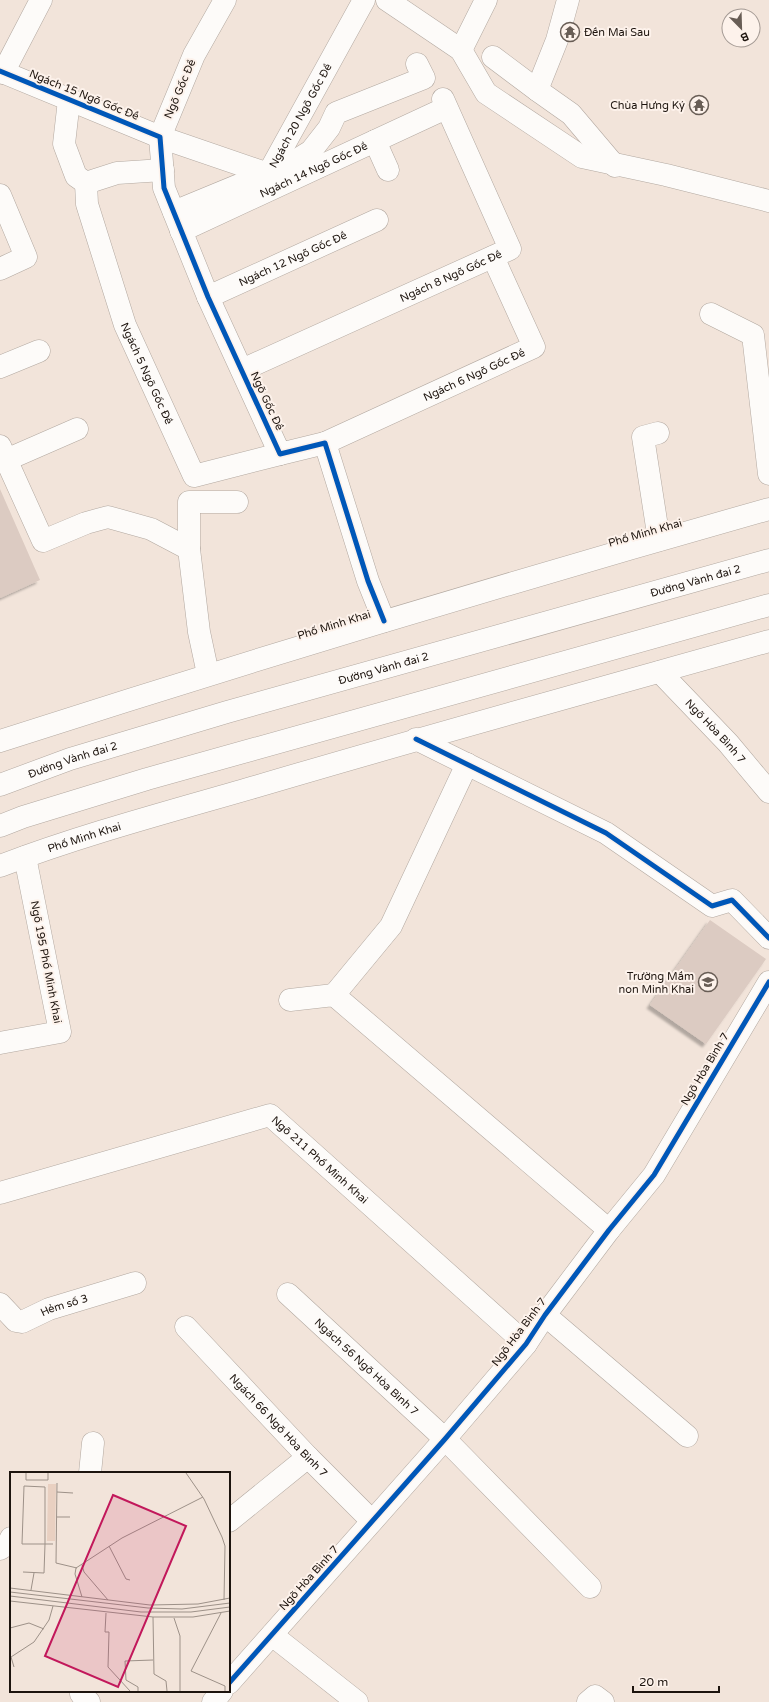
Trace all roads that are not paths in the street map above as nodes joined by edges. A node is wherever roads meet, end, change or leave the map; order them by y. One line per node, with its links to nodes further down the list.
1 (41, 0): 10 (main road)
2 (364, 0): 19 (main road, Ngách 20 Ngõ Gốc Đề)
3 (387, 0): 7 (main road)
4 (486, 0): 7 (main road)
5 (568, 0): 11 (main road)
6 (217, 4): 14 (main road, Ngõ Gốc Đề)
7 (461, 50): 16 (main road)
8 (493, 57): 11 (main road)
9 (407, 69): 19 (main road)
10 (1, 72): 12 (main road, Ngách 15 Ngõ Gốc Đề)
11 (537, 90): 16 (main road)
12 (69, 100): 14 (main road, Ngách 15 Ngõ Gốc Đề); 20 (main road)
13 (444, 103): 15 (main road, Ngách 14 Ngõ Gốc Đề); 25 (main road, Ngách 8 Ngõ Gốc Đề)
14 (160, 137): 17 (main road, Ngõ Gốc Đề); 19 (main road, Ngách 20 Ngõ Gốc Đề)
15 (375, 141): 18 (main road); 24 (main road, Ngách 14 Ngõ Gốc Đề)
16 (615, 166): 22 (main road)
17 (163, 170): 20 (main road); 24 (main road, Ngõ Gốc Đề)
18 (388, 170)
19 (268, 174): 24 (main road)
20 (86, 183): 36 (main road, Ngách 5 Ngõ Gốc Đề)
21 (0, 195): 26 (main road)
22 (769, 201)
23 (377, 220): 27 (main road, Ngách 12 Ngõ Gốc Đề)
24 (177, 221): 27 (main road, Ngõ Gốc Đề)
25 (493, 257): 31 (main road, Ngách 8 Ngõ Gốc Đề); 34 (main road, Ngách 6 Ngõ Gốc Đề)
26 (0, 269)
27 (208, 297): 31 (main road, Ngõ Gốc Đề)
28 (711, 314): 37 (main road)
29 (39, 351): 30 (main road)
30 (0, 367)
31 (242, 370): 36 (main road, Ngõ Gốc Đề)
32 (77, 428): 35 (main road)
33 (658, 433): 40 (main road)
34 (325, 443): 36 (main road); 44 (main road)
35 (3, 453): 41 (main road)
36 (280, 454)
37 (769, 474)
38 (237, 502): 41 (main road)
39 (769, 509): 40 (main road, Phố Minh Khai)
40 (659, 540): 44 (main road, Phố Minh Khai)
41 (188, 549): 47 (main road)
42 (769, 560): 52 (main road, Đường Vành đai 2)
43 (769, 605): 54 (main road)
44 (384, 621): 47 (main road, Phố Minh Khai)
45 (769, 641): 46 (main road, Phố Minh Khai)
46 (660, 672): 48 (main road, Phố Minh Khai); 51 (main road, Ngõ Hòa Bình 7)
47 (208, 674): 49 (main road, Phố Minh Khai)
48 (416, 739): 50 (main road); 55 (main road, Phố Minh Khai)
49 (0, 741)
50 (466, 764): 57 (main road); 59 (main road)
51 (762, 773): 53 (main road, Ngõ Hòa Bình 7)
52 (0, 785)
53 (769, 792)
54 (0, 826)
55 (25, 856): 56 (main road, Phố Minh Khai); 61 (main road, Ngõ 195 Phố Minh Khai)
56 (0, 866)
57 (769, 938)
58 (769, 982): 63 (main road, Ngõ Hòa Bình 7)
59 (334, 995): 60 (main road); 63 (main road)
60 (290, 1000)
61 (0, 1043)
62 (0, 1193): 69 (main road, Ngõ 211 Phố Minh Khai)
63 (609, 1230): 67 (main road, Ngõ Hòa Bình 7)
64 (134, 1283): 66 (main road, Hẻm số 3)
65 (288, 1294): 71 (main road, Ngách 56 Ngõ Hòa Bình 7)
66 (0, 1304)
67 (545, 1315): 69 (main road, Ngõ Hòa Bình 7); 70 (main road)
68 (186, 1327): 73 (main road, Ngách 66 Ngõ Hòa Bình 7)
69 (526, 1344): 71 (main road, Ngõ Hòa Bình 7)
70 (687, 1436)
71 (445, 1439): 76 (main road, Ngõ Hòa Bình 7); 79 (main road, Ngách 56 Ngõ Hòa Bình 7)
72 (93, 1443): 74 (main road)
73 (308, 1458): 75 (main road); 76 (main road, Ngách 66 Ngõ Hòa Bình 7)
74 (90, 1472)
75 (230, 1520)
76 (372, 1521): 80 (main road, Ngõ Hòa Bình 7)
77 (10, 1540): 78 (main road)
78 (0, 1549)
79 (590, 1587)
80 (272, 1635): 81 (main road, Ngõ Hòa Bình 7); 84 (main road)
81 (230, 1684)
82 (82, 1692): 83 (main road)
83 (89, 1702)
84 (357, 1702)
85 (588, 1702): 86 (main road)
86 (603, 1702)

